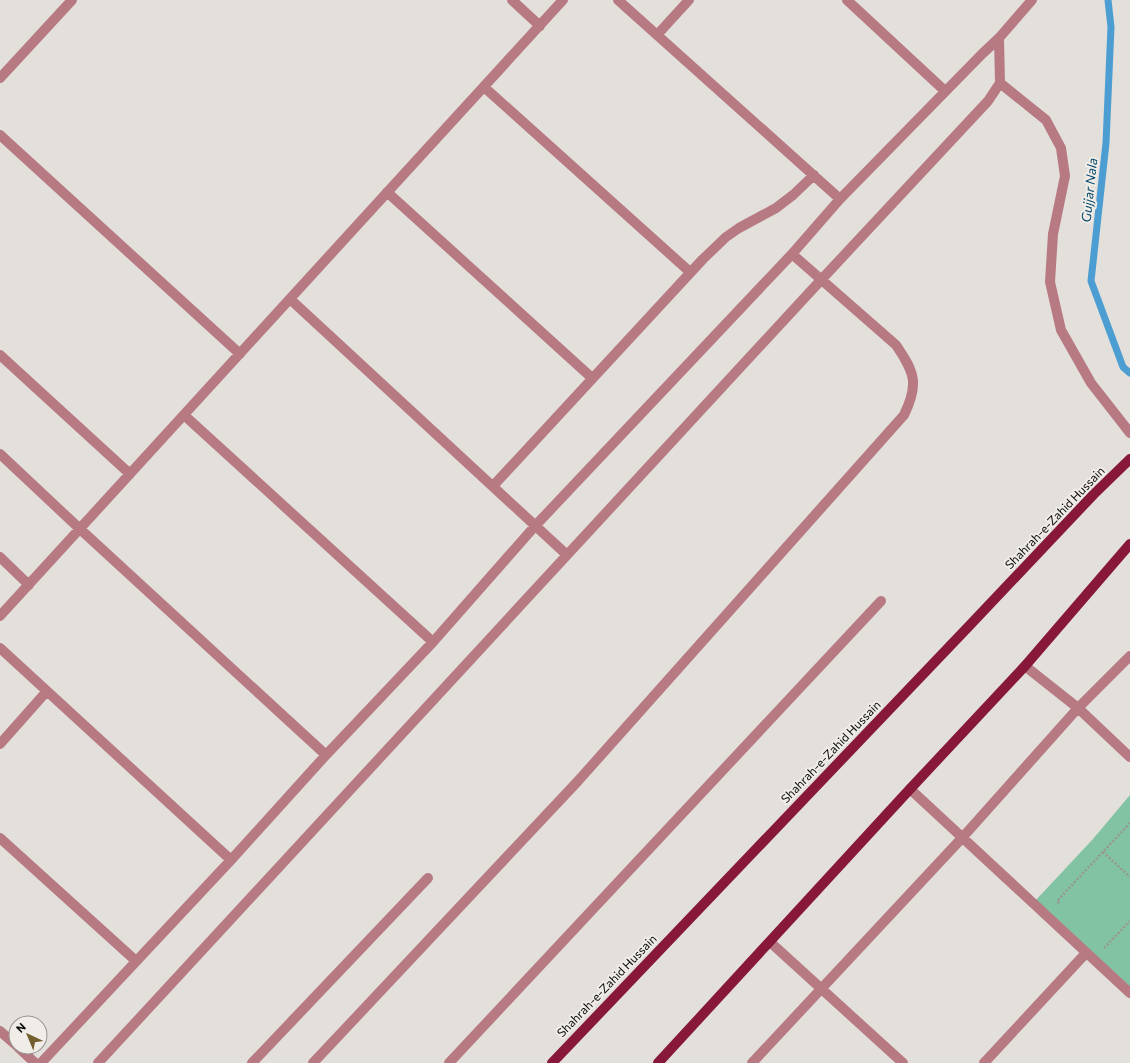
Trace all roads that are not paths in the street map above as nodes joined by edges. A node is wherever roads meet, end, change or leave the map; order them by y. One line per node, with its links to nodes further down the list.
1 (72, 0): 11 (street)
2 (512, 0): 8 (street)
3 (563, 0): 8 (street)
4 (618, 0): 9 (street)
5 (688, 0): 9 (street)
6 (847, 0): 14 (street)
7 (1032, 0): 10 (street)
8 (540, 26): 13 (street)
9 (657, 35): 16 (street)
10 (999, 38): 12 (street); 14 (street)
11 (0, 78)
12 (1000, 83): 21 (street); 27 (street)
13 (484, 87): 17 (street); 20 (street)
14 (945, 91): 18 (street)
15 (0, 135): 23 (street)
16 (814, 175): 18 (street); 20 (street)
17 (387, 192): 22 (street); 25 (street)
18 (840, 199): 19 (street)
19 (792, 254): 21 (street); 32 (street)
20 (690, 272): 25 (street)
21 (822, 280): 35 (street); 66 (street)
22 (290, 299): 23 (street); 31 (street)
23 (240, 354): 26 (street)
24 (0, 355): 30 (street)
25 (592, 378): 31 (street)
26 (184, 415): 30 (street); 40 (street)
27 (1130, 433)
28 (0, 454): 33 (street)
29 (1130, 459): 68 (main road, Shahrah-e-Zahid Hussain)
30 (130, 474): 33 (street)
31 (493, 486): 32 (street)
32 (535, 526): 35 (street); 40 (street)
33 (80, 529): 37 (street); 47 (street)
34 (1130, 544): 43 (main road)
35 (567, 555): 64 (street)
36 (0, 557): 37 (street)
37 (29, 585): 39 (street)
38 (881, 601): 67 (street)
39 (0, 616)
40 (433, 642): 47 (street)
41 (0, 648): 44 (street)
42 (1130, 656): 45 (street)
43 (1025, 666): 45 (street); 49 (main road)
44 (47, 691): 46 (street); 52 (street)
45 (1078, 708): 48 (street); 51 (street)
46 (0, 744)
47 (326, 755): 52 (street)
48 (1130, 757)
49 (910, 789): 51 (street); 54 (main road)
50 (0, 838): 56 (street)
51 (962, 838): 55 (street); 57 (street)
52 (231, 860): 56 (street)
53 (428, 878): 65 (street)
54 (770, 942): 57 (street); 69 (main road)
55 (1086, 953): 58 (street); 72 (street)
56 (136, 961): 63 (street)
57 (822, 988): 70 (street); 71 (street)
58 (1130, 993)
59 (0, 1030): 60 (street)
60 (8, 1038)
61 (27, 1055): 62 (street)
62 (35, 1063)
63 (41, 1063)
64 (98, 1063)
65 (252, 1063)
66 (313, 1063)
67 (449, 1063)
68 (552, 1063)
69 (658, 1063)
70 (752, 1063)
71 (903, 1063)
72 (984, 1063)

